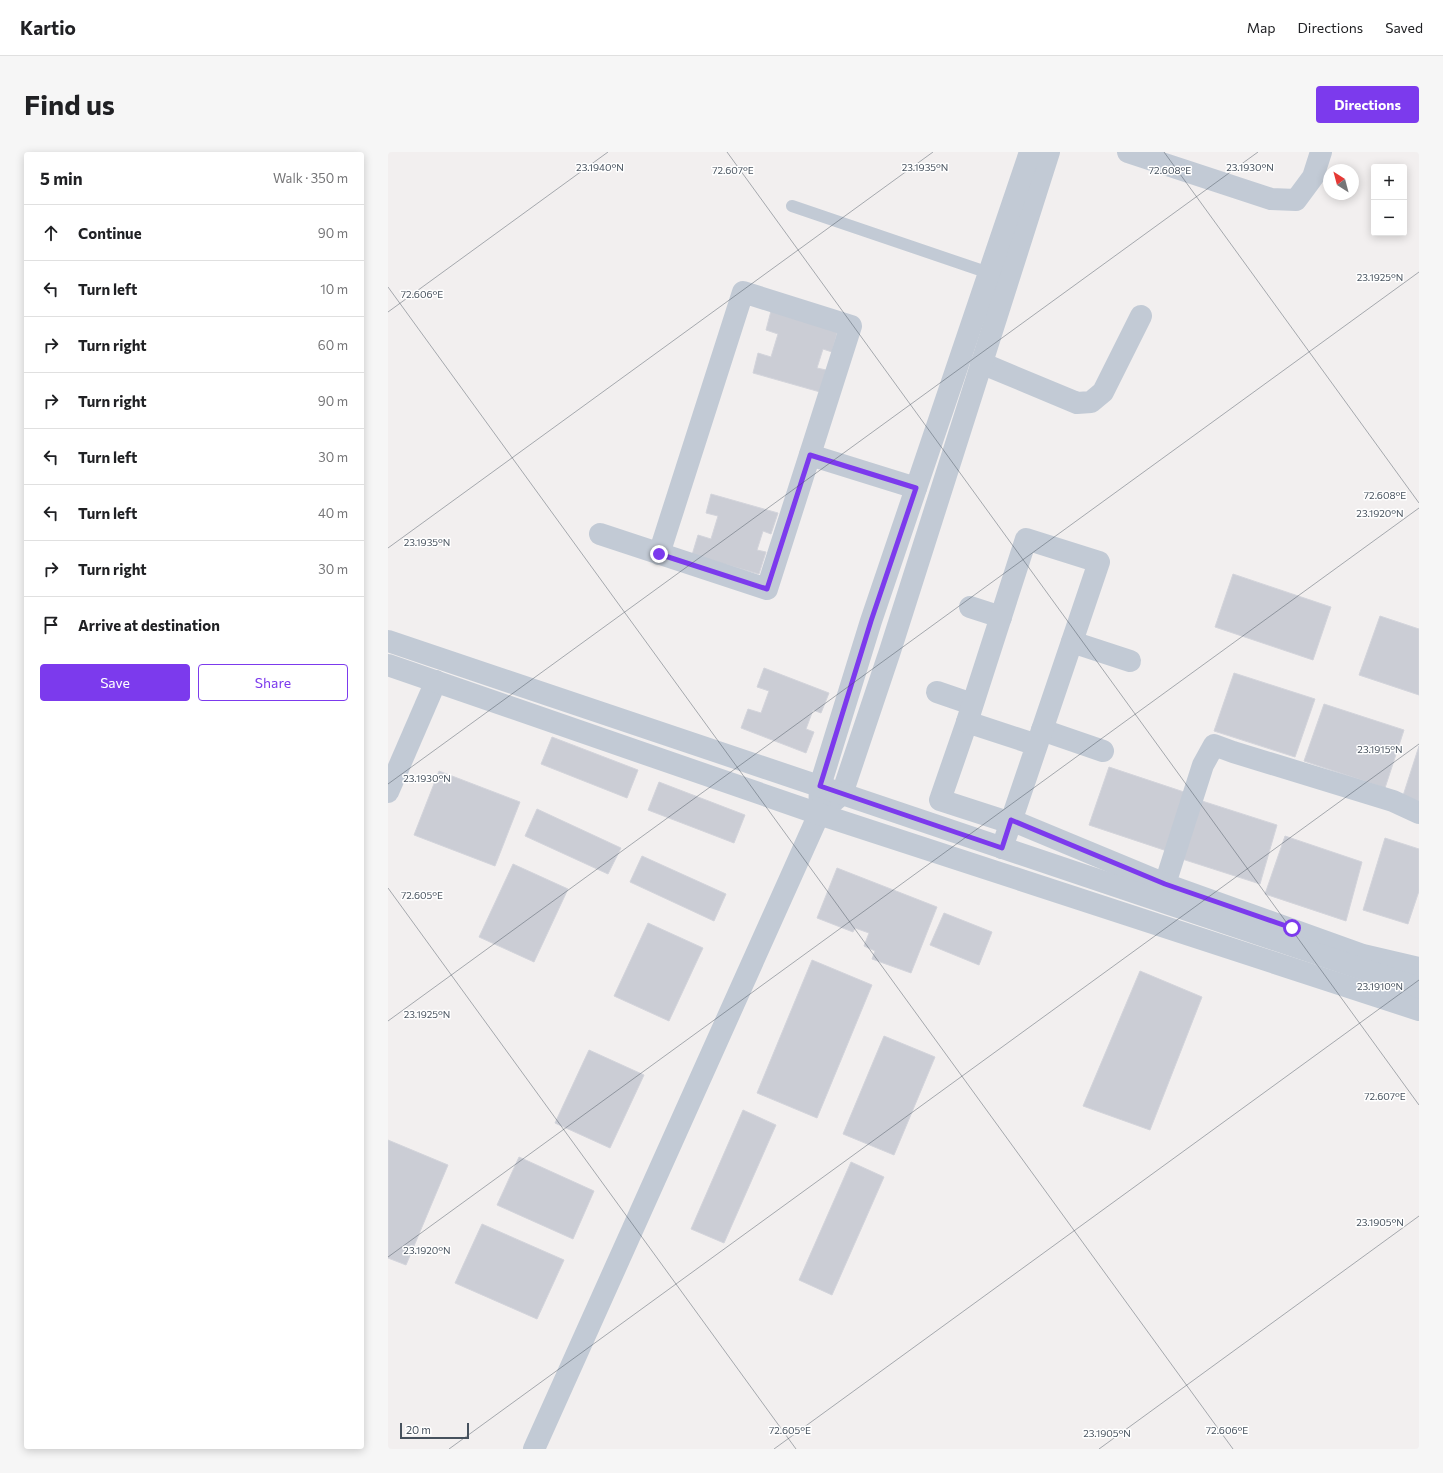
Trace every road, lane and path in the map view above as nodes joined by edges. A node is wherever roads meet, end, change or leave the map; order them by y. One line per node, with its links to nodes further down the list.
1 (1030, 152): 6 (street)
2 (1049, 152): 8 (street)
3 (1128, 152): 4 (street)
4 (1321, 152)
5 (792, 206): 6 (lane)
6 (989, 273): 10 (street)
7 (1141, 316): 8 (street)
8 (981, 363): 26 (street)
9 (810, 455): 10 (street); 12 (street); 12 (street)
10 (916, 488): 24 (street)
11 (600, 534): 12 (street)
12 (659, 554)
13 (970, 606): 14 (street)
14 (1001, 617): 16 (street); 21 (street)
15 (388, 641): 24 (street)
16 (1072, 642): 17 (street); 22 (street)
17 (1130, 661)
18 (388, 665): 19 (street)
19 (436, 681): 25 (street); 28 (street)
20 (937, 692): 21 (street)
21 (969, 713): 22 (street); 29 (street)
22 (1039, 737): 23 (street); 29 (street)
23 (1103, 751)
24 (820, 786): 26 (street); 28 (street)
25 (388, 792)
26 (842, 794): 28 (street); 30 (street)
27 (1419, 813): 31 (street)
28 (819, 814): 34 (street); 35 (street)
29 (1011, 822): 30 (street); 31 (street)
30 (1002, 848): 33 (street)
31 (1165, 884): 32 (street)
32 (1419, 968)
33 (1419, 988)
34 (1419, 1010)
35 (534, 1449)

